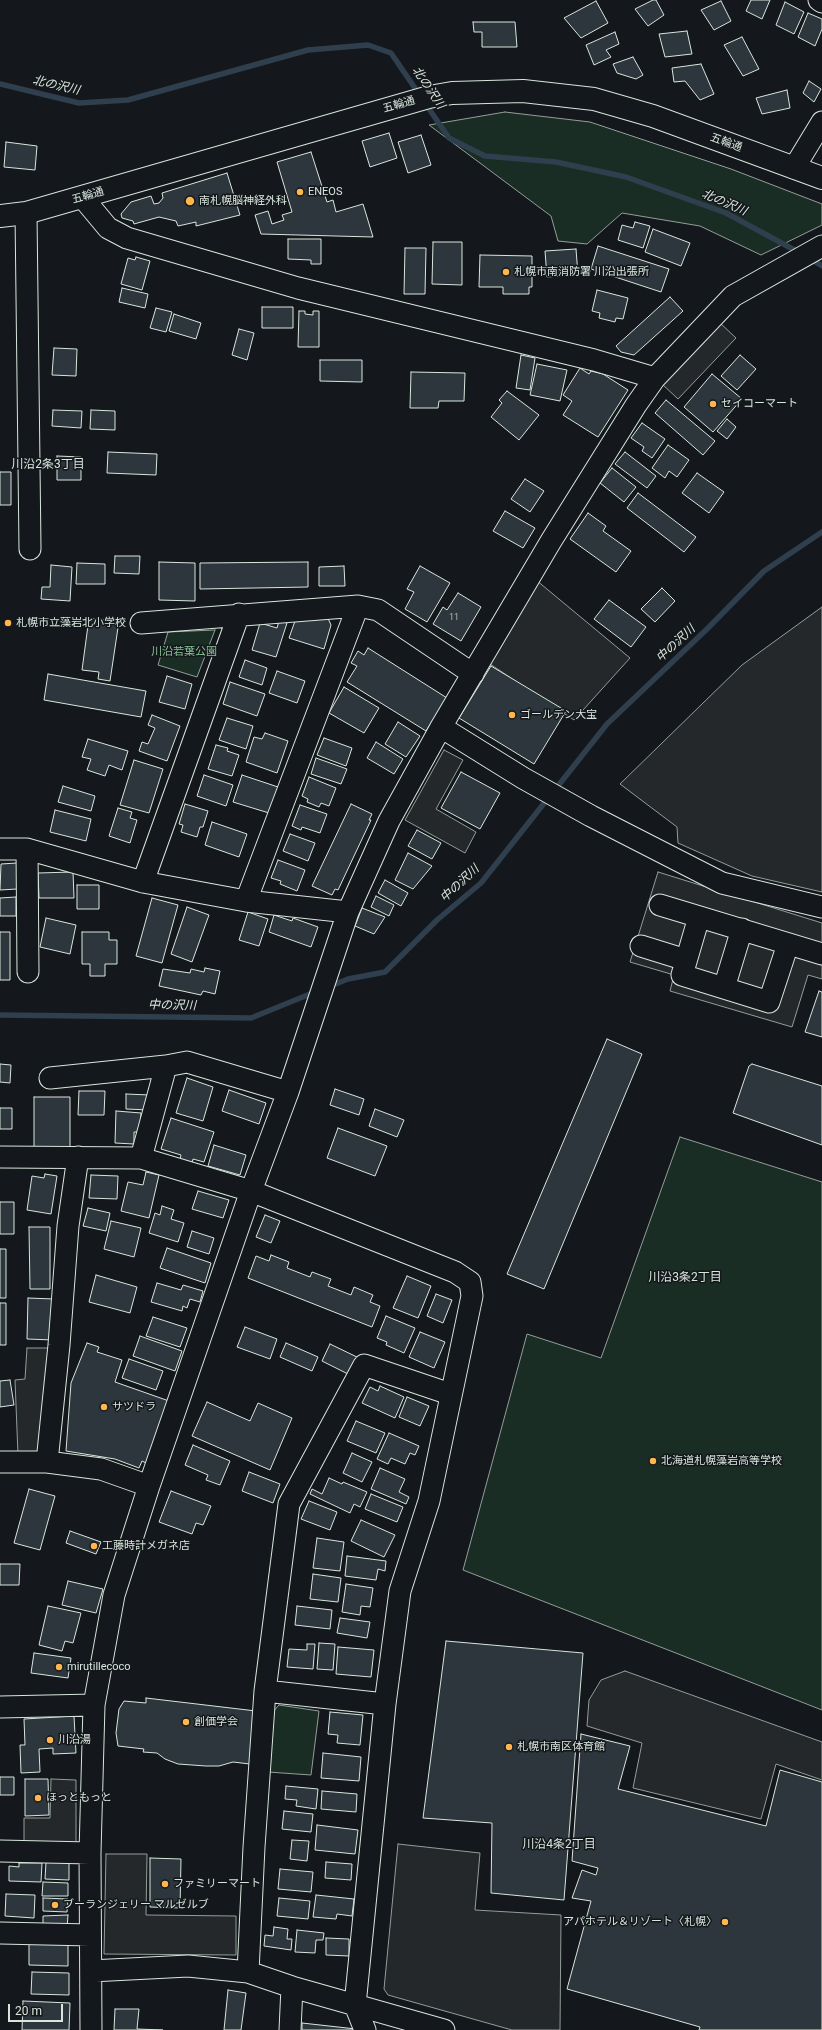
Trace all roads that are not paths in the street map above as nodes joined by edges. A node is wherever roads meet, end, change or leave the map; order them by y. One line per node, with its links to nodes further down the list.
1 (818, 0): 2 (street)
2 (822, 2)
3 (822, 122): 4 (street)
4 (794, 168): 5 (main road, 五輪通); 6 (main road, 五輪通)
5 (822, 178)
6 (83, 198): 7 (main road, 五輪通); 10 (street)
7 (26, 213): 8 (main road, 五輪通); 11 (street)
8 (0, 216)
9 (822, 246): 10 (street)
10 (655, 378): 15 (street)
11 (30, 549)
12 (358, 606): 13 (street); 15 (street); 20 (street)
13 (239, 614): 14 (street); 19 (street)
14 (141, 623)
15 (473, 674): 16 (street)
16 (441, 727): 22 (street); 23 (street)
17 (0, 849): 18 (street)
18 (27, 849): 19 (street); 30 (street)
19 (143, 882): 20 (street)
20 (246, 901): 23 (street)
21 (660, 905): 24 (street)
22 (822, 907)
23 (348, 912): 34 (street)
24 (699, 917): 25 (street); 29 (street)
25 (742, 929): 26 (street); 31 (street)
26 (788, 944): 28 (street); 31 (street)
27 (641, 946): 29 (street)
28 (822, 954)
29 (686, 960): 31 (street)
30 (28, 972)
31 (724, 988)
32 (166, 1066): 33 (street); 34 (street); 37 (street)
33 (50, 1078)
34 (288, 1092): 38 (street)
35 (0, 1157): 36 (street)
36 (78, 1157): 37 (street); 41 (street)
37 (141, 1158): 38 (street)
38 (251, 1191): 39 (street); 42 (street)
39 (450, 1394): 43 (street); 44 (street)
40 (0, 1462): 41 (street)
41 (47, 1462): 42 (street)
42 (149, 1486): 45 (street)
43 (265, 1691): 44 (street); 52 (street)
44 (385, 1704): 54 (street)
45 (94, 1705): 46 (street); 48 (street)
46 (0, 1707)
47 (0, 1851): 48 (street)
48 (90, 1853): 50 (street)
49 (0, 1933): 50 (street)
50 (90, 1935): 51 (street)
51 (91, 1970): 52 (street); 55 (street)
52 (248, 1972): 53 (street)
53 (292, 1987): 54 (street); 56 (street)
54 (355, 2005): 57 (street); 58 (street)
55 (91, 2030)
56 (290, 2030)
57 (365, 2030)
58 (444, 2030)

